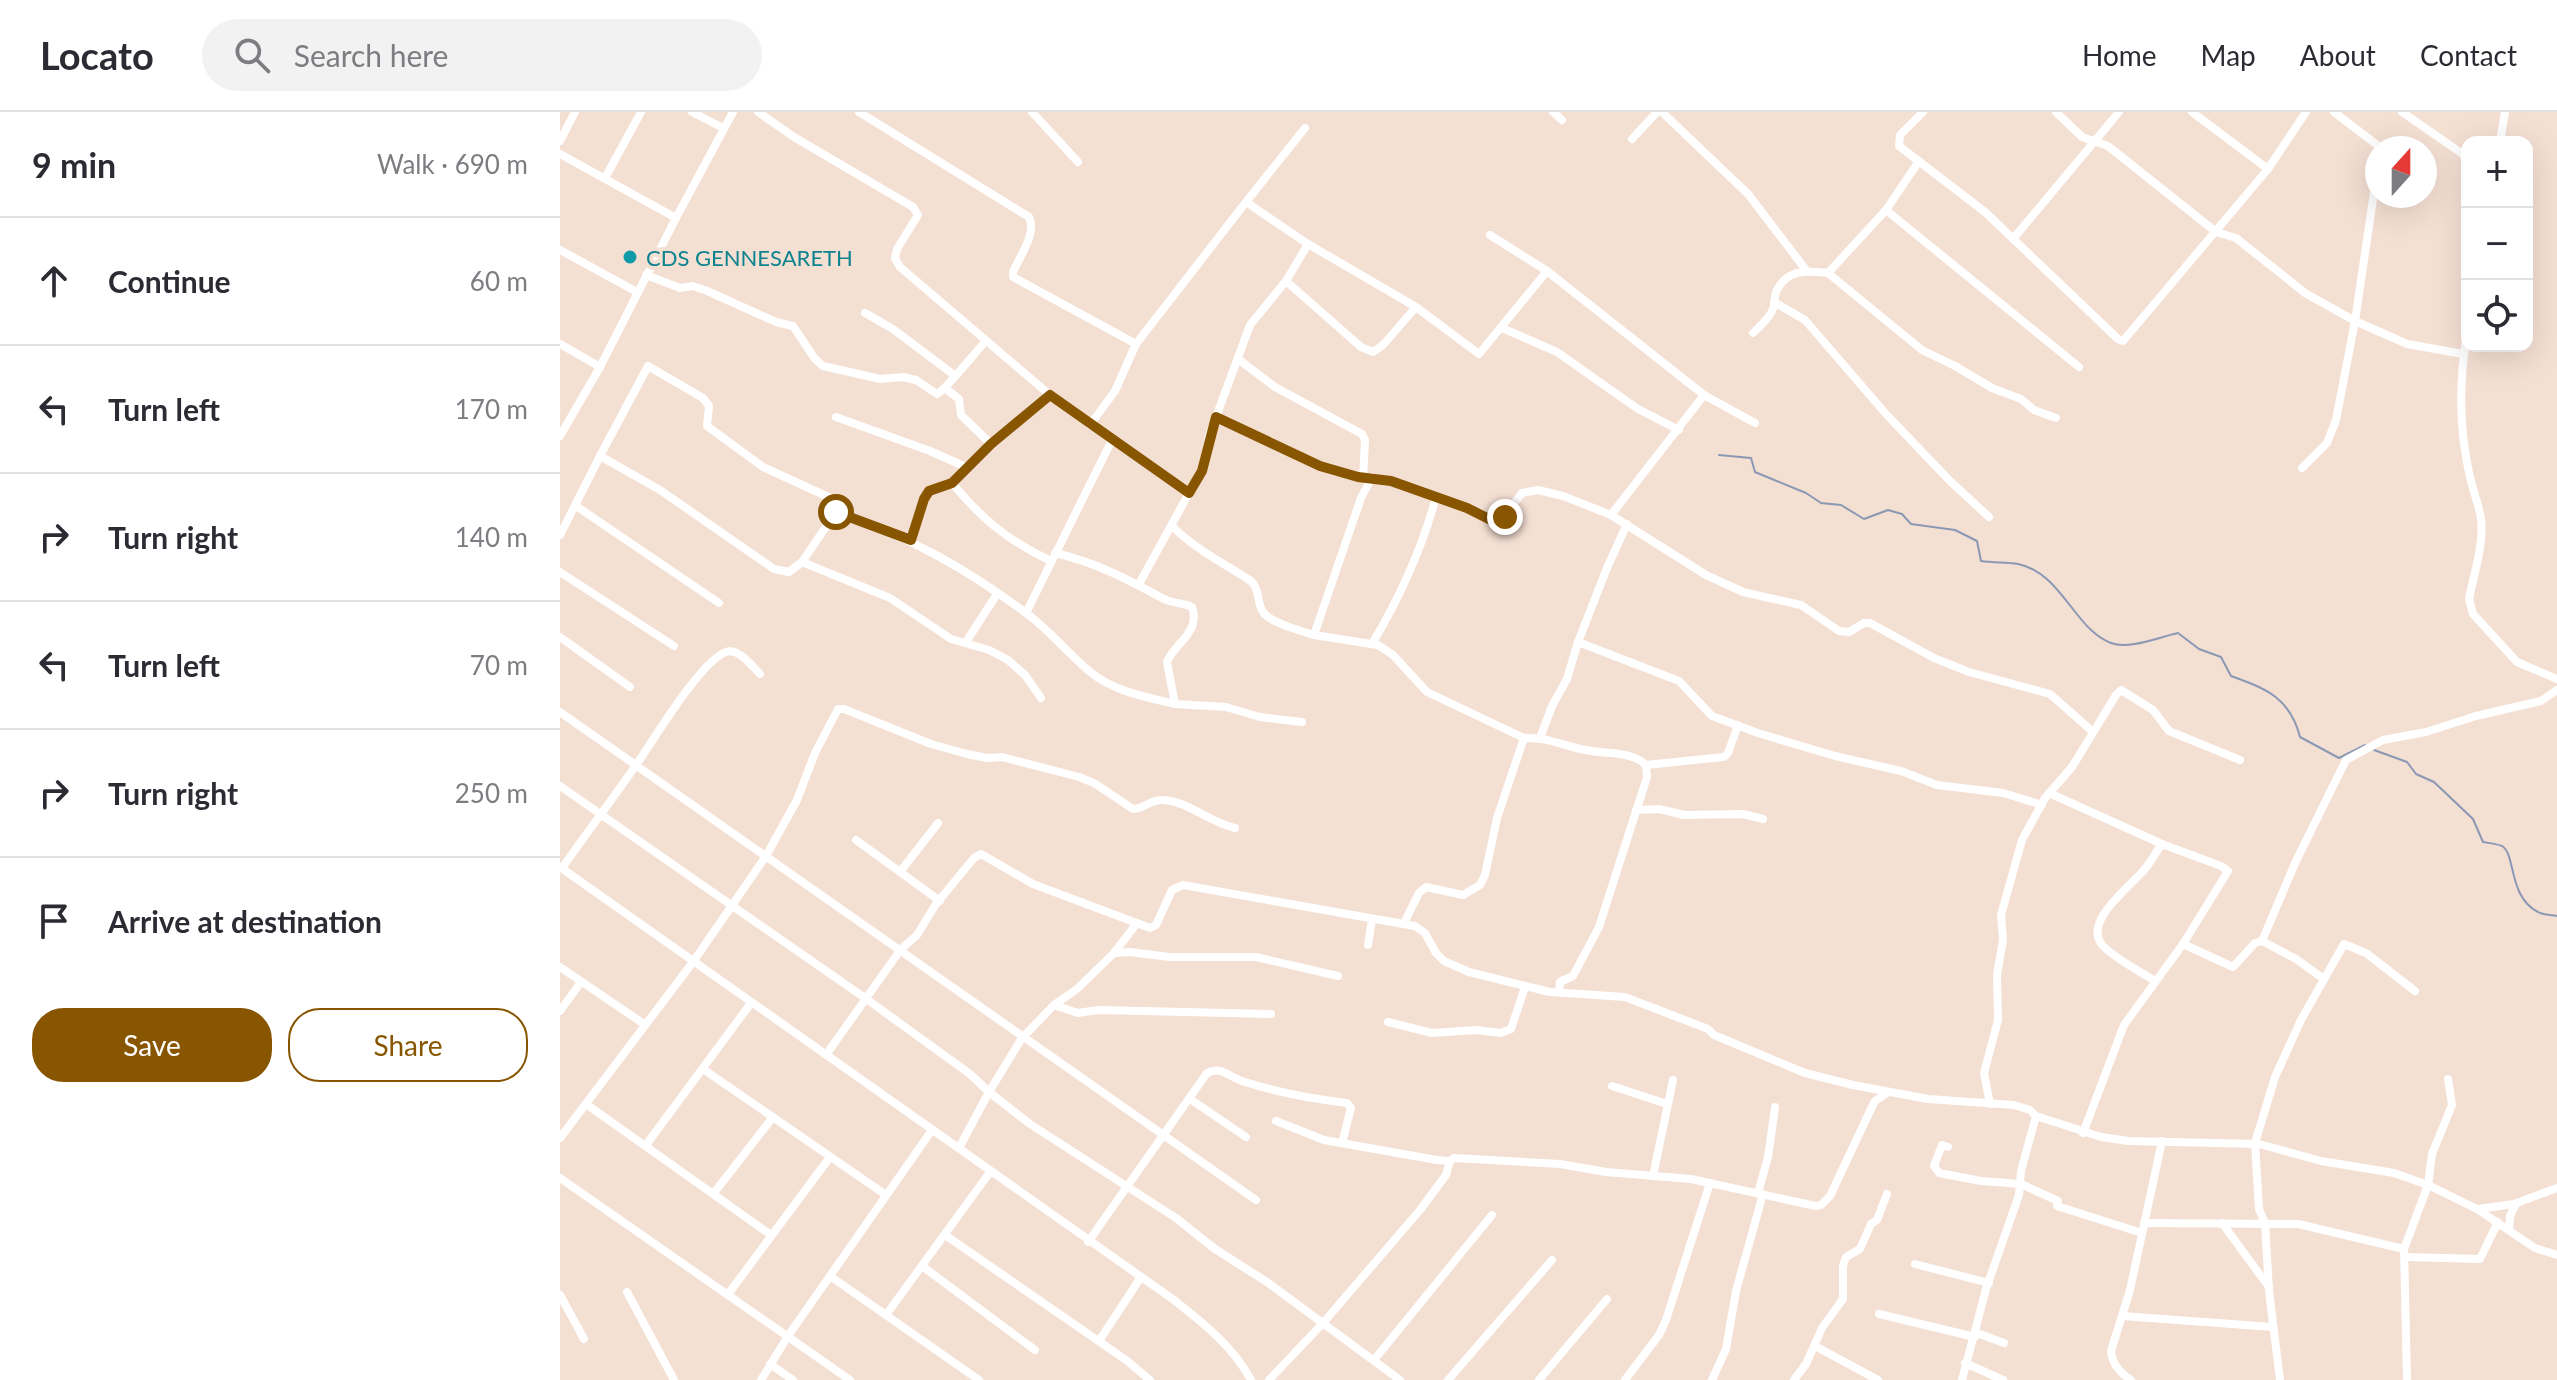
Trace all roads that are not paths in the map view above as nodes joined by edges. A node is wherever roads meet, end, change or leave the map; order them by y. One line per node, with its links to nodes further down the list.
1 (575, 112): 24 (street)
2 (641, 112): 31 (street)
3 (692, 112): 19 (street)
4 (733, 112): 19 (street)
5 (758, 112): 53 (street)
6 (859, 112): 55 (street)
7 (1032, 112): 29 (street)
8 (1553, 112): 18 (street)
9 (1660, 112): 23 (street); 41 (street)
10 (1923, 112): 28 (street)
11 (2056, 112): 25 (street)
12 (2119, 112): 25 (street)
13 (2192, 112): 30 (street)
14 (2306, 112): 30 (street)
15 (2334, 112): 21 (street)
16 (2402, 112): 26 (street)
17 (2502, 113): 22 (street)
18 (1562, 120)
19 (723, 128): 35 (street)
20 (1305, 128): 32 (street)
21 (2365, 136)
22 (2500, 136)
23 (1632, 139)
24 (560, 141)
25 (2093, 142): 36 (street); 38 (street)
26 (2461, 153)
27 (560, 154): 31 (street)
28 (1919, 161): 34 (street); 38 (street)
29 (1078, 162)
30 (2268, 169): 36 (street)
31 (605, 178): 35 (street)
32 (1246, 202): 39 (street); 55 (street)
33 (2372, 208): 50 (street)
34 (1886, 210): 43 (street); 59 (street)
35 (676, 218): 44 (street)
36 (2216, 232): 38 (street); 50 (street)
37 (1490, 235): 42 (street)
38 (2013, 239)
39 (1308, 244): 45 (street); 48 (street)
40 (560, 250): 46 (street)
41 (1806, 270): 43 (street); 47 (street)
42 (1547, 271): 51 (street); 63 (street)
43 (1828, 273): 66 (street)
44 (646, 275): 46 (street); 61 (street)
45 (1286, 281): 48 (street); 57 (street)
46 (637, 292): 58 (street)
47 (1774, 302): 52 (street); 83 (street)
48 (1416, 307): 51 (street)
49 (865, 313): 60 (street)
50 (2355, 321): 56 (street); 75 (street)
51 (1502, 328): 69 (street)
52 (1753, 333)
53 (986, 341): 60 (street); 62 (street)
54 (560, 344): 58 (street)
55 (1136, 344): 68 (street)
56 (2463, 354): 102 (street)
57 (1238, 359): 65 (street); 76 (street)
58 (600, 367): 70 (street)
59 (2079, 367)
60 (954, 375): 61 (street)
61 (946, 389): 72 (street)
62 (1050, 395): 68 (street); 72 (street)
63 (1704, 395): 67 (street); 69 (street)
64 (836, 417): 74 (street)
65 (1216, 417): 76 (street); 78 (street)
66 (2056, 418)
67 (1755, 423)
68 (1090, 425): 71 (street)
69 (1679, 430): 82 (street)
70 (560, 436)
71 (1112, 440): 78 (street); 88 (street)
72 (991, 444): 74 (street)
73 (600, 456): 80 (street); 81 (street); 89 (street)
74 (966, 467): 77 (street)
75 (2302, 468)
76 (1367, 478): 79 (street); 95 (street)
77 (952, 483): 87 (street); 88 (street)
78 (1189, 493): 85 (street)
79 (1436, 497): 82 (street); 99 (street)
80 (576, 506): 86 (street); 93 (street)
81 (836, 512): 87 (street); 89 (street)
82 (1611, 515): 84 (street)
83 (1989, 517)
84 (1627, 524): 98 (street); 110 (street)
85 (1172, 526): 91 (street); 95 (street)
86 (560, 535)
87 (911, 540): 92 (street)
88 (1053, 557): 91 (street); 94 (street)
89 (802, 562): 97 (street)
90 (560, 572): 100 (street)
91 (1139, 584): 106 (street)
92 (997, 594): 94 (street); 97 (street)
93 (719, 603)
94 (1026, 613): 106 (street)
95 (1314, 635): 99 (street)
96 (560, 637): 103 (street)
97 (966, 642): 105 (street)
98 (1578, 642): 109 (street); 112 (street)
99 (1372, 644): 111 (street)
100 (674, 646)
101 (760, 674): 115 (street)
102 (2557, 679)
103 (630, 687)
104 (2557, 690): 134 (street)
105 (1041, 698)
106 (1175, 704): 108 (street)
107 (560, 712): 115 (street)
108 (1302, 722)
109 (1738, 725): 114 (street); 118 (street)
110 (2092, 731): 113 (street); 117 (street)
111 (1524, 738): 112 (street); 133 (street)
112 (1540, 738): 114 (street)
113 (2240, 760)
114 (1646, 765): 119 (street)
115 (635, 766): 120 (street); 126 (street)
116 (560, 786): 120 (street)
117 (2049, 793): 118 (street); 125 (street)
118 (2042, 805): 168 (street)
119 (1636, 810): 121 (street); 147 (street)
120 (600, 814): 127 (street); 130 (street)
121 (1763, 819)
122 (938, 823): 128 (street)
123 (1235, 828): 126 (street)
124 (856, 840): 128 (street)
125 (2162, 844): 135 (street); 143 (street)
126 (766, 856): 130 (street); 137 (street)
127 (561, 868): 139 (street)
128 (900, 872): 129 (street)
129 (940, 901): 132 (street); 137 (street)
130 (732, 908): 139 (street); 148 (street)
131 (1372, 919): 132 (street); 133 (street); 136 (street)
132 (1137, 923): 138 (street)
133 (1404, 923): 145 (street)
134 (2262, 941): 135 (street); 142 (street)
135 (2183, 944): 143 (street)
136 (1368, 945)
137 (901, 949): 148 (street); 155 (street)
138 (1114, 953): 141 (street); 150 (street)
139 (693, 962): 149 (street); 154 (street)
140 (560, 967): 144 (street)
141 (1338, 976)
142 (2324, 979): 146 (street); 180 (street)
143 (2155, 981): 174 (street)
144 (581, 982): 151 (street); 154 (street)
145 (1525, 987): 147 (street); 153 (street)
146 (2415, 991)
147 (1559, 992): 161 (street)
148 (865, 998): 156 (street); 162 (street)
149 (751, 1003): 156 (street); 157 (street)
150 (1054, 1005): 152 (street); 155 (street)
151 (560, 1011)
152 (1271, 1014)
153 (1388, 1022)
154 (644, 1024): 166 (street)
155 (1022, 1038): 162 (street); 175 (street)
156 (826, 1055): 173 (street)
157 (703, 1069): 171 (street); 181 (street)
158 (2448, 1079): 191 (street)
159 (1673, 1080): 167 (street)
160 (1612, 1086): 167 (street)
161 (1874, 1088): 163 (street); 165 (street)
162 (989, 1092): 183 (street); 192 (street)
163 (1887, 1093): 165 (street); 168 (street)
164 (1190, 1099): 175 (street); 176 (street); 179 (street)
165 (1875, 1101): 195 (street)
166 (586, 1104): 177 (street); 181 (street)
167 (1667, 1104): 187 (street)
168 (1990, 1104): 170 (street)
169 (1775, 1107): 195 (street)
170 (2036, 1116): 174 (street); 190 (street)
171 (773, 1117): 184 (street); 194 (street)
172 (1276, 1121): 179 (street)
173 (932, 1130): 183 (street); 197 (street)
174 (2083, 1133): 178 (street)
175 (1163, 1134): 192 (street); 198 (street)
176 (1246, 1137)
177 (560, 1138)
178 (2162, 1141): 180 (street); 203 (street)
179 (1342, 1143): 185 (street)
180 (2255, 1143): 191 (street); 205 (street)
181 (646, 1145): 194 (street)
182 (1948, 1147): 190 (street)
183 (959, 1148): 186 (street)
184 (830, 1157): 197 (street); 208 (street)
185 (1450, 1161): 187 (street); 227 (street)
186 (990, 1172): 209 (street); 210 (street)
187 (1653, 1176): 189 (street)
188 (560, 1178): 221 (street)
189 (1710, 1183): 195 (street); 251 (street)
190 (2021, 1184): 207 (street); 218 (street)
191 (2428, 1185): 200 (street); 211 (street)
192 (1129, 1186): 210 (street); 227 (street)
193 (2557, 1188): 199 (street)
194 (714, 1193): 208 (street)
195 (1760, 1194): 252 (street)
196 (1887, 1194): 234 (street)
197 (886, 1195): 216 (street)
198 (1256, 1200)
199 (2517, 1203): 200 (street); 206 (street)
200 (2477, 1209): 202 (street)
201 (1492, 1215): 236 (street)
202 (2498, 1222): 206 (street); 211 (street)
203 (2144, 1223): 204 (street); 207 (street)
204 (2222, 1223): 205 (street); 219 (street)
205 (2265, 1223): 211 (street); 219 (street)
206 (2509, 1229): 212 (street)
207 (2142, 1233): 226 (street)
208 (771, 1235): 221 (street)
209 (945, 1235): 215 (street); 232 (street)
210 (1088, 1242): 217 (street)
211 (2405, 1253): 258 (street)
212 (2557, 1255)
213 (1552, 1260): 249 (street)
214 (1915, 1264): 218 (street)
215 (922, 1266): 225 (street); 235 (street)
216 (830, 1276): 225 (street); 230 (street)
217 (1141, 1277): 232 (street); 246 (street)
218 (1989, 1283): 229 (street)
219 (2269, 1288): 228 (street)
220 (627, 1292): 240 (street)
221 (729, 1293): 230 (street)
222 (560, 1295): 231 (street)
223 (1607, 1299): 250 (street)
224 (1879, 1314): 229 (street)
225 (886, 1315): 244 (street)
226 (2122, 1316): 228 (street); 239 (street)
227 (1323, 1323): 236 (street); 247 (street)
228 (2273, 1327): 257 (street)
229 (1976, 1335): 233 (street); 237 (street)
230 (788, 1336): 238 (street); 243 (street)
231 (584, 1339)
232 (1099, 1341): 245 (street)
233 (2004, 1343)
234 (1815, 1346): 253 (street); 254 (street)
235 (1035, 1350)
236 (1374, 1360): 248 (street)
237 (1965, 1363): 255 (street); 256 (street)
238 (770, 1364): 241 (street); 242 (street)
239 (2127, 1379)
240 (674, 1380)
241 (761, 1380)
242 (793, 1380)
243 (850, 1380)
244 (979, 1380)
245 (1150, 1380)
246 (1251, 1380)
247 (1269, 1380)
248 (1400, 1380)
249 (1448, 1380)
250 (1539, 1380)
251 (1625, 1380)
252 (1712, 1380)
253 (1794, 1380)
254 (1878, 1380)
255 (1962, 1380)
256 (2003, 1380)
257 (2280, 1380)
258 (2407, 1380)

